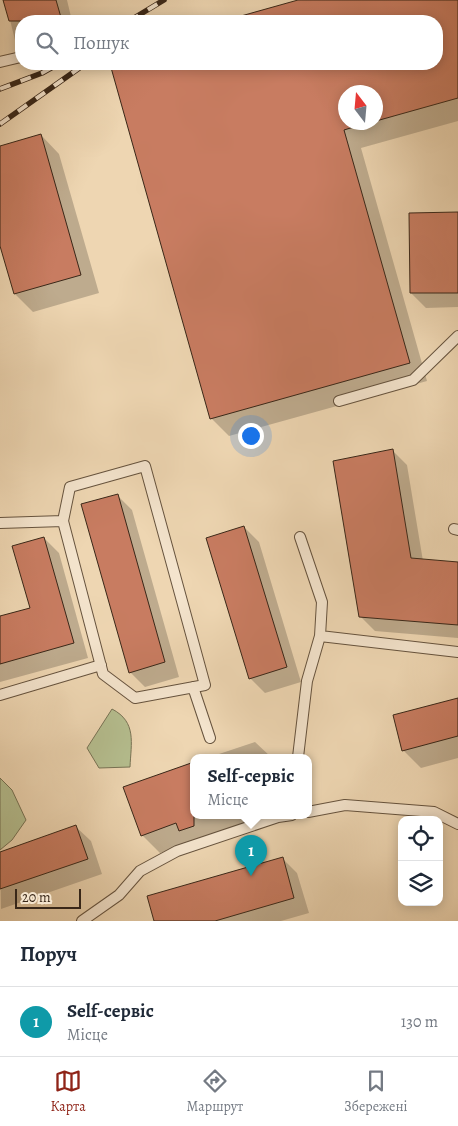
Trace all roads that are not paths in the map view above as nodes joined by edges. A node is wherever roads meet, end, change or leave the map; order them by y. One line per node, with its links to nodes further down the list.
1 (15, 58): 2 (lane)
2 (0, 62)
3 (458, 336): 4 (lane)
4 (339, 401)
5 (63, 521): 6 (lane); 10 (lane); 11 (lane)
6 (0, 523)
7 (300, 537): 8 (lane)
8 (320, 636): 9 (lane); 14 (lane)
9 (458, 652)
10 (101, 665): 11 (lane); 12 (lane)
11 (193, 687): 13 (lane)
12 (0, 695)
13 (210, 738)
14 (298, 754)
15 (312, 811): 17 (lane)
16 (272, 819): 18 (lane)
17 (458, 824)
18 (82, 921)

